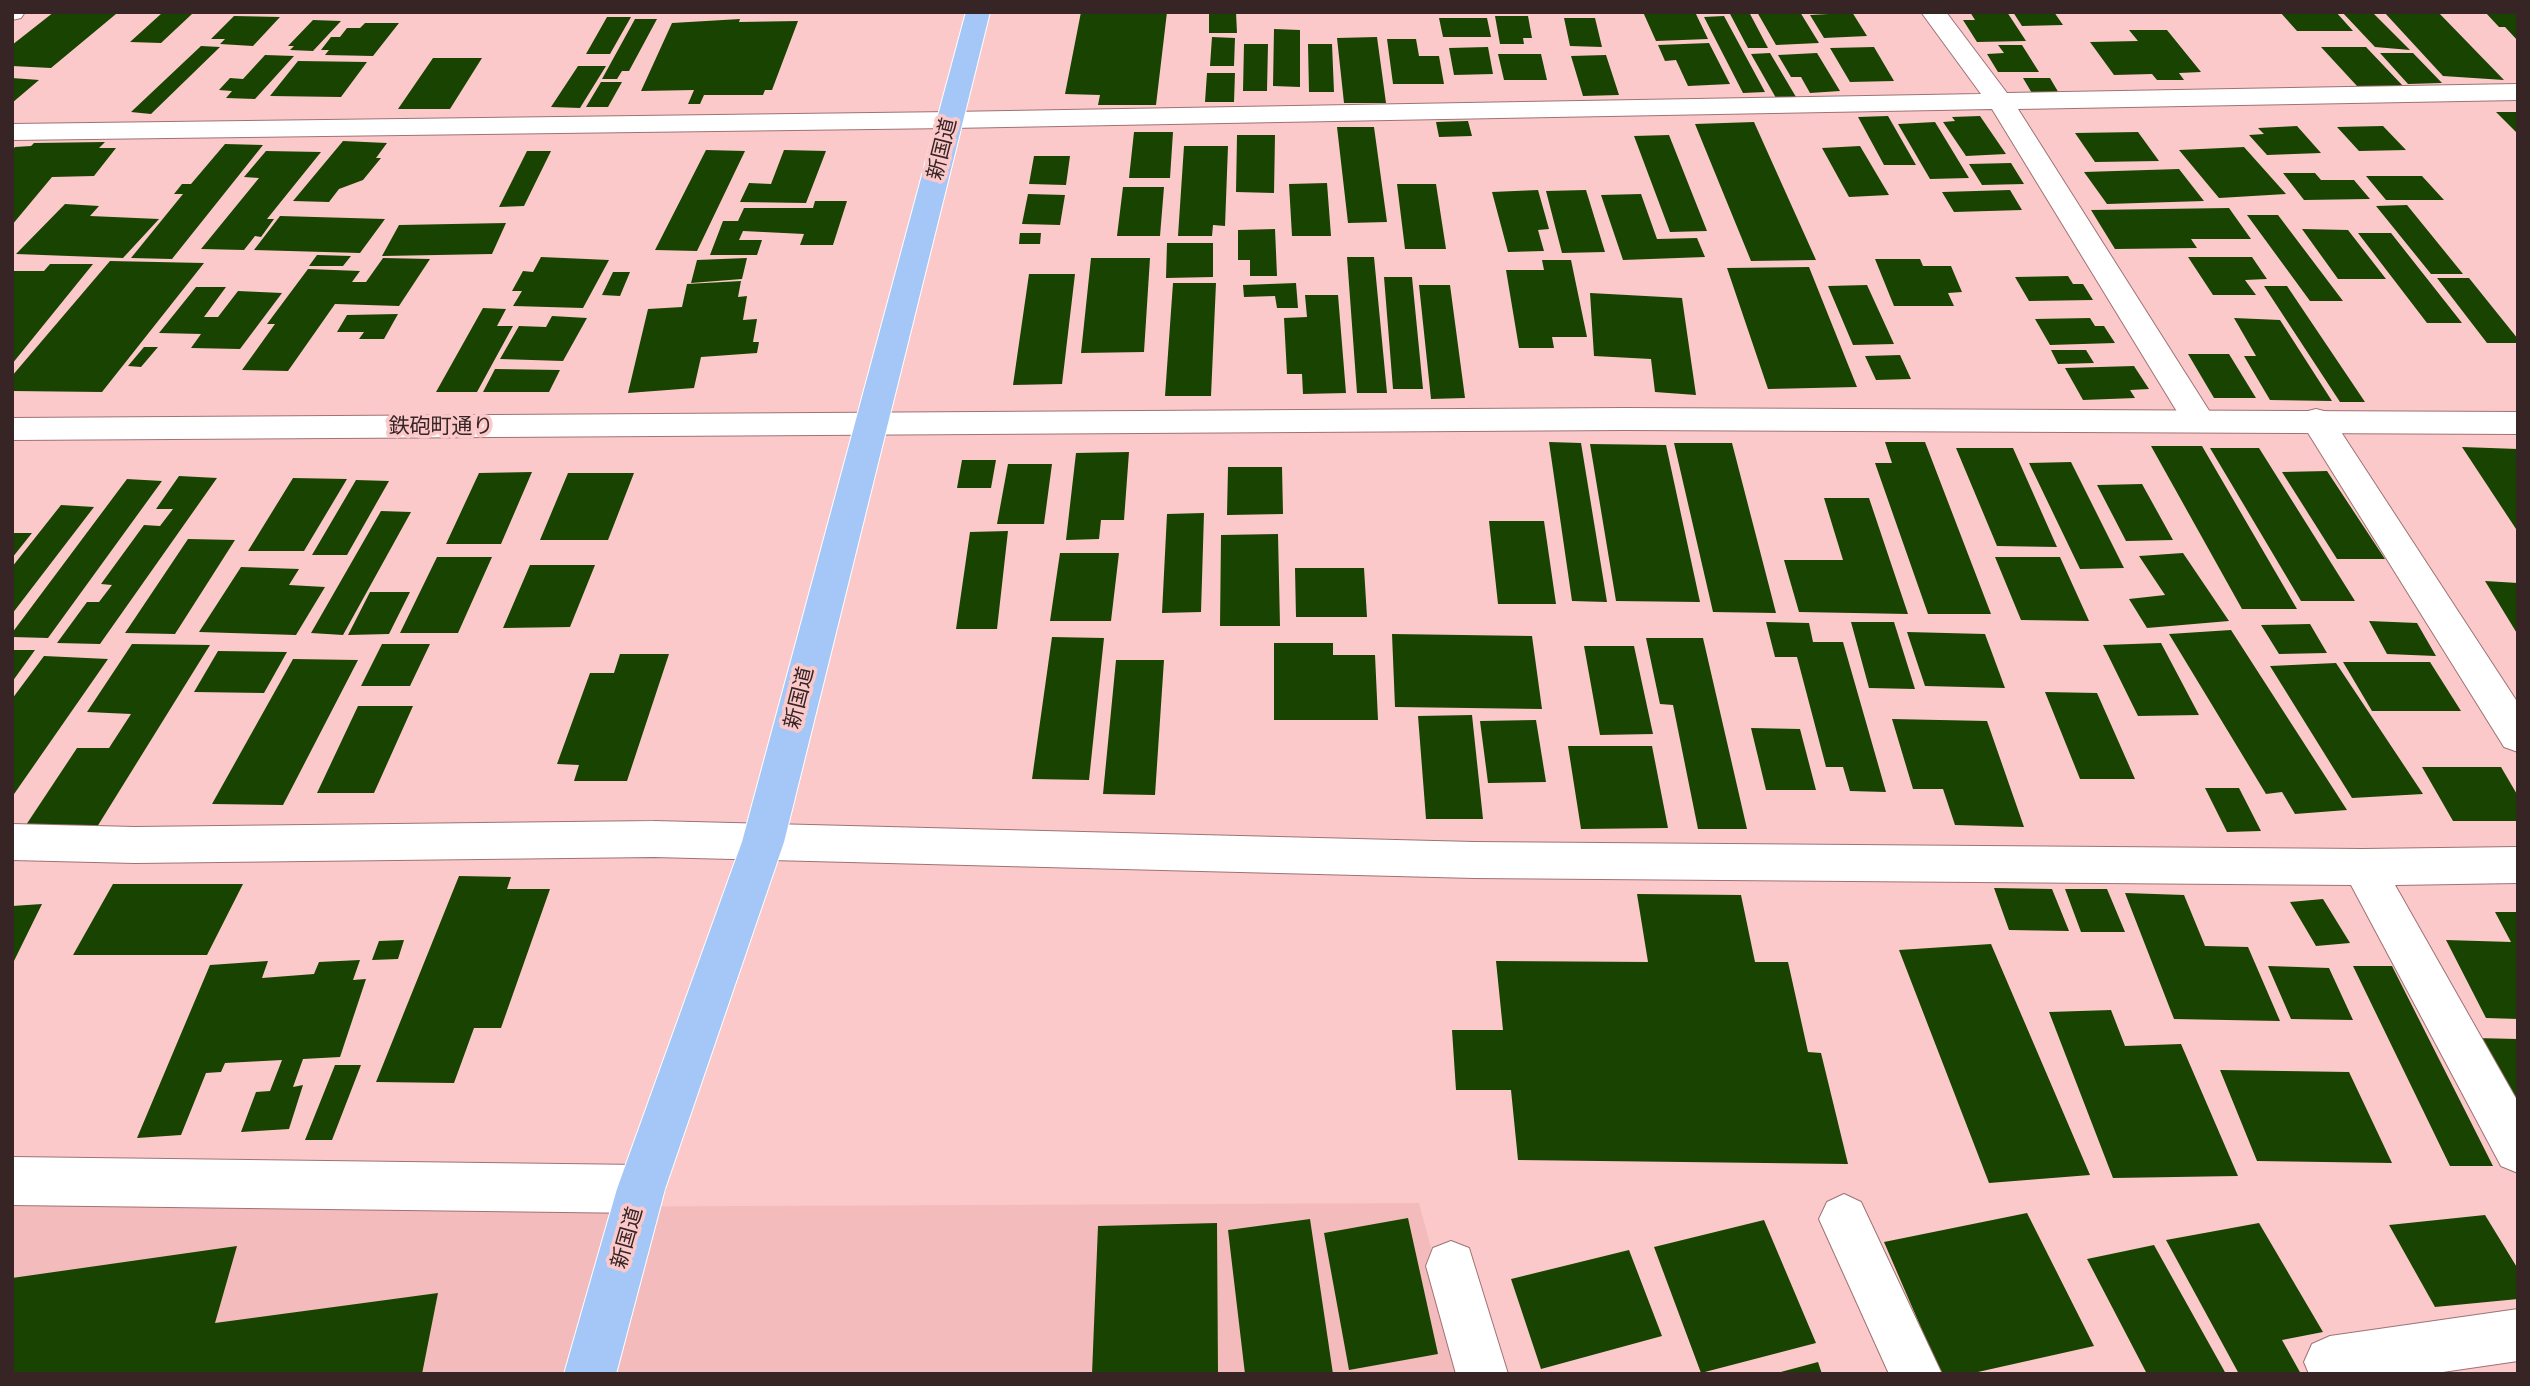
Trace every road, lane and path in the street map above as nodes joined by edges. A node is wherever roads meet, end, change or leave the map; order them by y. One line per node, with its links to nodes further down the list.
1 (978, 12): 5 (main road, 新国道)
2 (1933, 12): 4 (street)
3 (2518, 92): 4 (street)
4 (2001, 103): 5 (street); 7 (street)
5 (951, 120): 6 (street); 10 (main road, 新国道)
6 (12, 132)
7 (2199, 420): 8 (street, 鉄砲町通り); 10 (street, 鉄砲町通り)
8 (2316, 420): 9 (street, 鉄砲町通り); 12 (street)
9 (2518, 423)
10 (871, 426): 11 (street, 鉄砲町通り); 14 (main road, 新国道)
11 (12, 429)
12 (2518, 736)
13 (12, 842): 14 (street)
14 (763, 842): 16 (street); 19 (main road, 新国道)
15 (2518, 865): 16 (street)
16 (2363, 867): 17 (street)
17 (2518, 1149)
18 (12, 1181): 19 (street)
19 (641, 1189): 23 (main road, 新国道)
20 (1844, 1220): 25 (street)
21 (1451, 1266): 24 (street)
22 (2518, 1335): 26 (street)
23 (590, 1374)
24 (1482, 1374)
25 (1916, 1374)
26 (2336, 1374)

